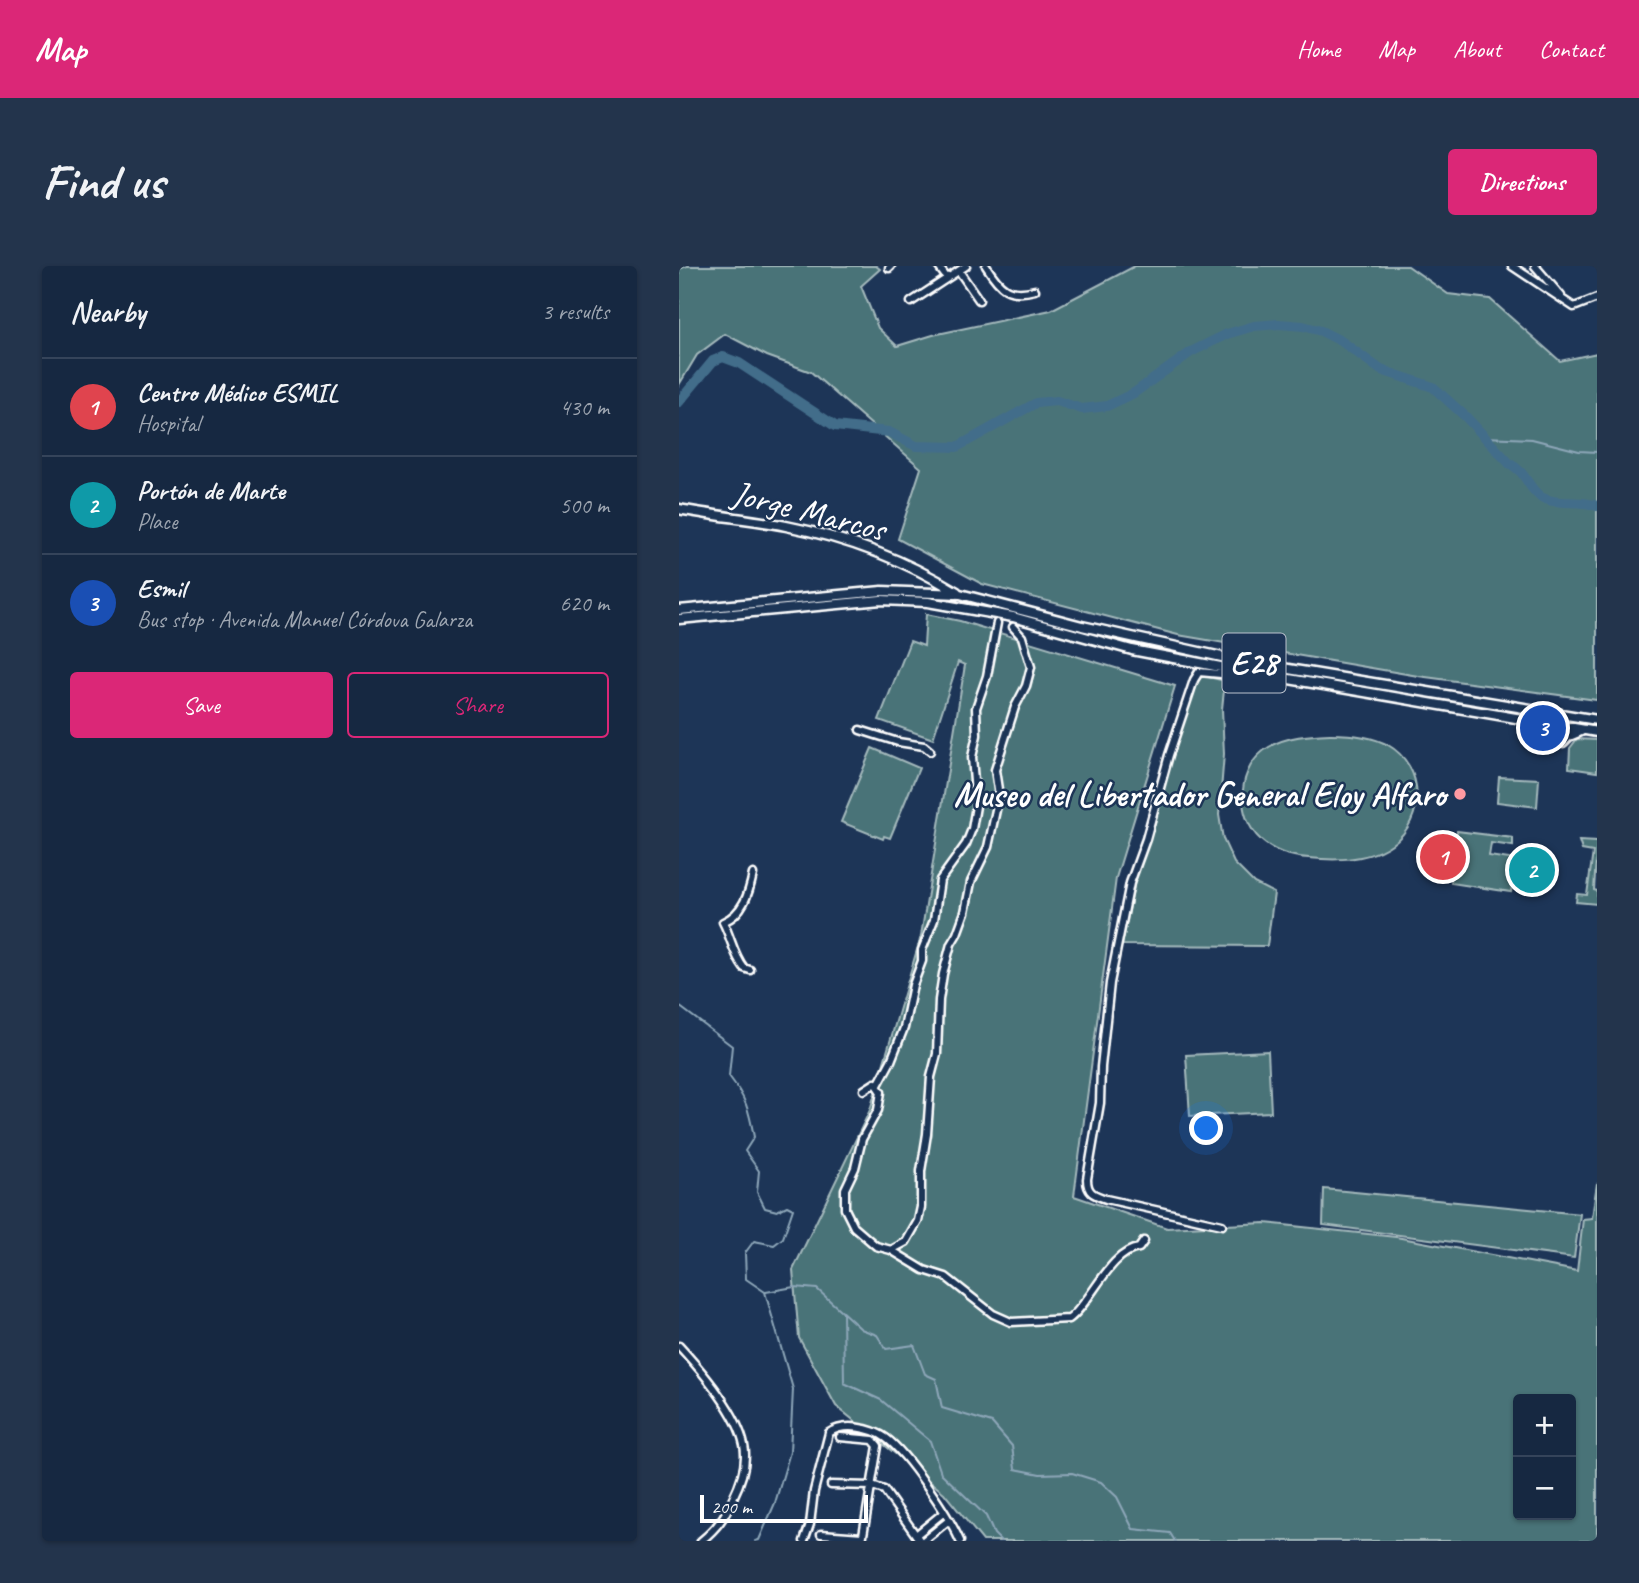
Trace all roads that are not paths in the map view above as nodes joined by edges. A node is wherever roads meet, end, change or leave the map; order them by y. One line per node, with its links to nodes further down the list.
1 (938, 266): 7 (street)
2 (966, 266): 6 (street)
3 (986, 266): 8 (street)
4 (1535, 266): 12 (street)
5 (1516, 267): 12 (street)
6 (959, 271): 7 (street); 10 (street)
7 (947, 278): 11 (street)
8 (1035, 290)
9 (1597, 298): 12 (street)
10 (979, 300)
11 (911, 302)
12 (1567, 302)
13 (679, 509): 14 (main road, Jorge Marcos)
14 (960, 594): 16 (main road, E28); 21 (main road, E28)
15 (679, 610): 16 (main road, E28)
16 (714, 612): 17 (main road, E28); 22 (main road, E28)
17 (679, 619)
18 (997, 623): 31 (street)
19 (1013, 627): 35 (street)
20 (1235, 679): 33 (street)
21 (1597, 720)
22 (1538, 723): 24 (main road, E28); 26 (main road)
23 (860, 730): 28 (street)
24 (1583, 730): 25 (main road, E28); 27 (main road)
25 (1597, 732)
26 (1550, 737)
27 (1563, 742)
28 (930, 751)
29 (753, 874): 30 (street)
30 (750, 970)
31 (878, 1085): 32 (street); 35 (street)
32 (864, 1090)
33 (1222, 1225)
34 (1144, 1241): 35 (street)
35 (891, 1250)
36 (679, 1346): 45 (street)
37 (840, 1437): 39 (street)
38 (831, 1485): 39 (street)
39 (872, 1486): 43 (street); 44 (street)
40 (943, 1513): 41 (street); 44 (street); 46 (street)
41 (948, 1521): 44 (street); 47 (street)
42 (821, 1534): 43 (street)
43 (862, 1539)
44 (920, 1539)
45 (701, 1541)
46 (804, 1541)
47 (960, 1541)

